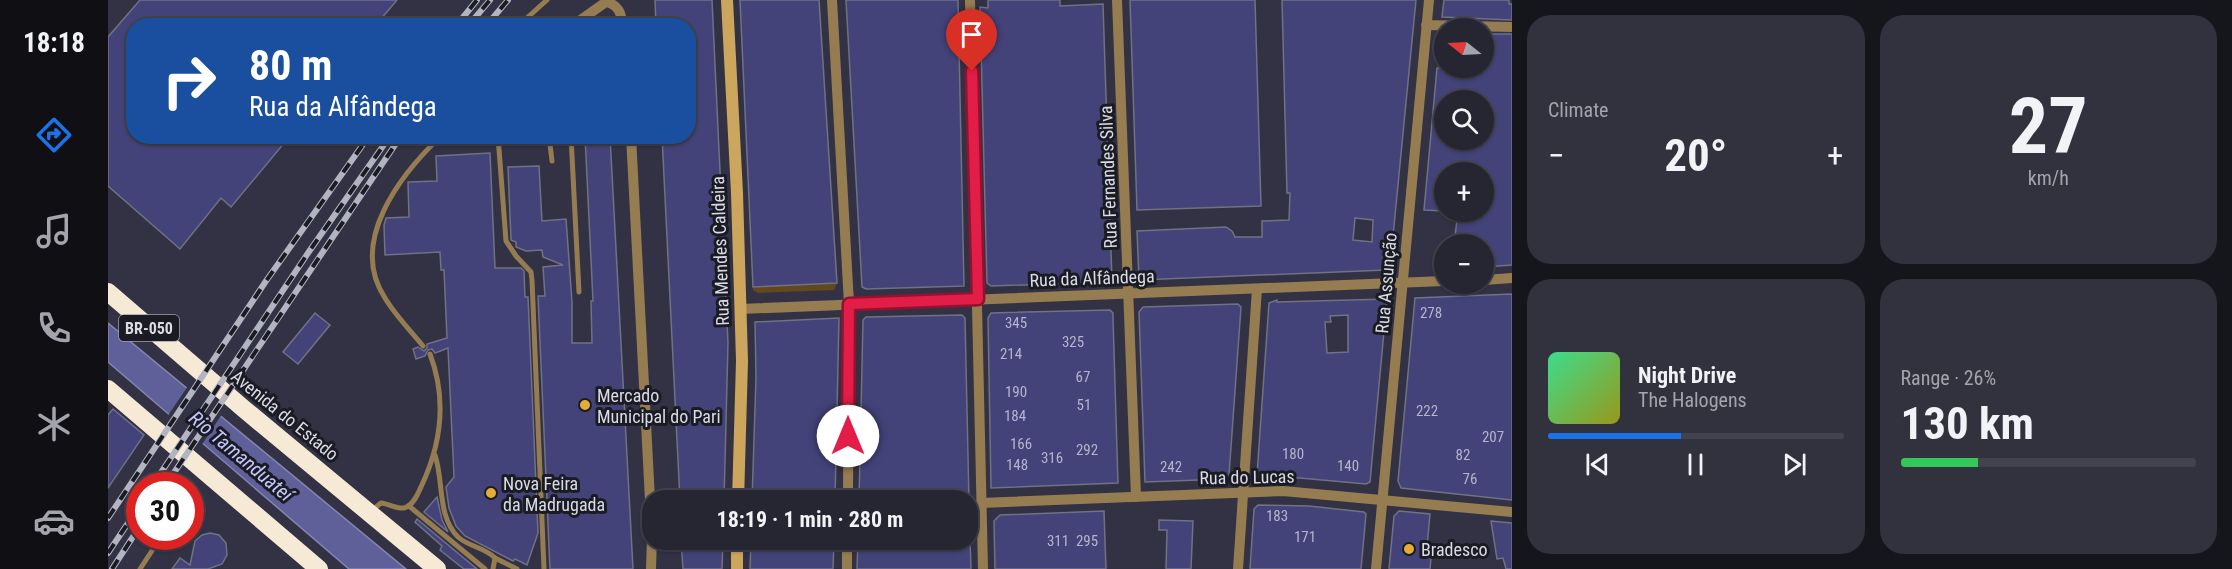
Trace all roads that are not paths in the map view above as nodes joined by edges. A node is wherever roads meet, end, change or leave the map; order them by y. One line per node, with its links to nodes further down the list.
1 (547, 0): 8 (lane)
2 (728, 0): 29 (street, Rua Mendes Caldeira)
3 (831, 0): 28 (street)
4 (970, 0): 27 (street)
5 (1118, 0): 26 (street, Rua Fernandes Silva)
6 (1429, 0): 11 (street, Rua Assunção)
7 (614, 2): 9 (street); 10 (street)
8 (527, 18)
9 (582, 18)
10 (621, 18)
11 (1426, 25): 12 (street); 22 (street, Rua Assunção)
12 (1512, 27)
13 (434, 144): 30 (lane)
14 (499, 144): 53 (lane)
15 (550, 144): 18 (lane)
16 (571, 144): 25 (lane)
17 (631, 144): 54 (street)
18 (552, 161)
19 (1512, 278): 20 (street)
20 (1494, 279)
21 (1434, 281): 22 (street, Rua da Alfândega)
22 (1403, 283): 23 (street, Rua da Alfândega); 38 (street, Rua Assunção)
23 (1257, 289): 26 (street, Rua da Alfândega); 36 (street)
24 (108, 292): 41 (highway, Avenida do Estado / BR-050)
25 (579, 292)
26 (1129, 293): 27 (street, Rua da Alfândega); 37 (street, Rua Fernandes Silva)
27 (978, 299): 28 (street, Rua da Alfândega); 39 (street)
28 (849, 304): 29 (street, Rua da Alfândega); 35 (street)
29 (740, 309): 34 (street, Rua Mendes Caldeira)
30 (423, 346)
31 (430, 354): 33 (lane)
32 (108, 389): 48 (highway)
33 (435, 454): 40 (lane); 46 (lane)
34 (738, 490)
35 (848, 490)
36 (1243, 493): 37 (street, Rua do Lucas); 38 (street, Rua do Lucas); 58 (street)
37 (1136, 497): 39 (street, Rua do Lucas)
38 (1383, 499): 42 (street, Rua do Lucas); 59 (street, Rua Assunção)
39 (981, 503): 57 (street)
40 (409, 506): 41 (lane); 50 (lane)
41 (370, 512): 49 (highway, Avenida do Estado / BR-050)
42 (1512, 512)
43 (152, 550): 47 (lane)
44 (737, 550): 55 (street)
45 (847, 550): 56 (street)
46 (495, 558): 51 (lane); 52 (lane)
47 (140, 569)
48 (319, 569)
49 (437, 569)
50 (485, 569)
51 (493, 569)
52 (517, 569)
53 (544, 569)
54 (651, 569)
55 (736, 569)
56 (847, 569)
57 (983, 569)
58 (1238, 569)
59 (1376, 569)

